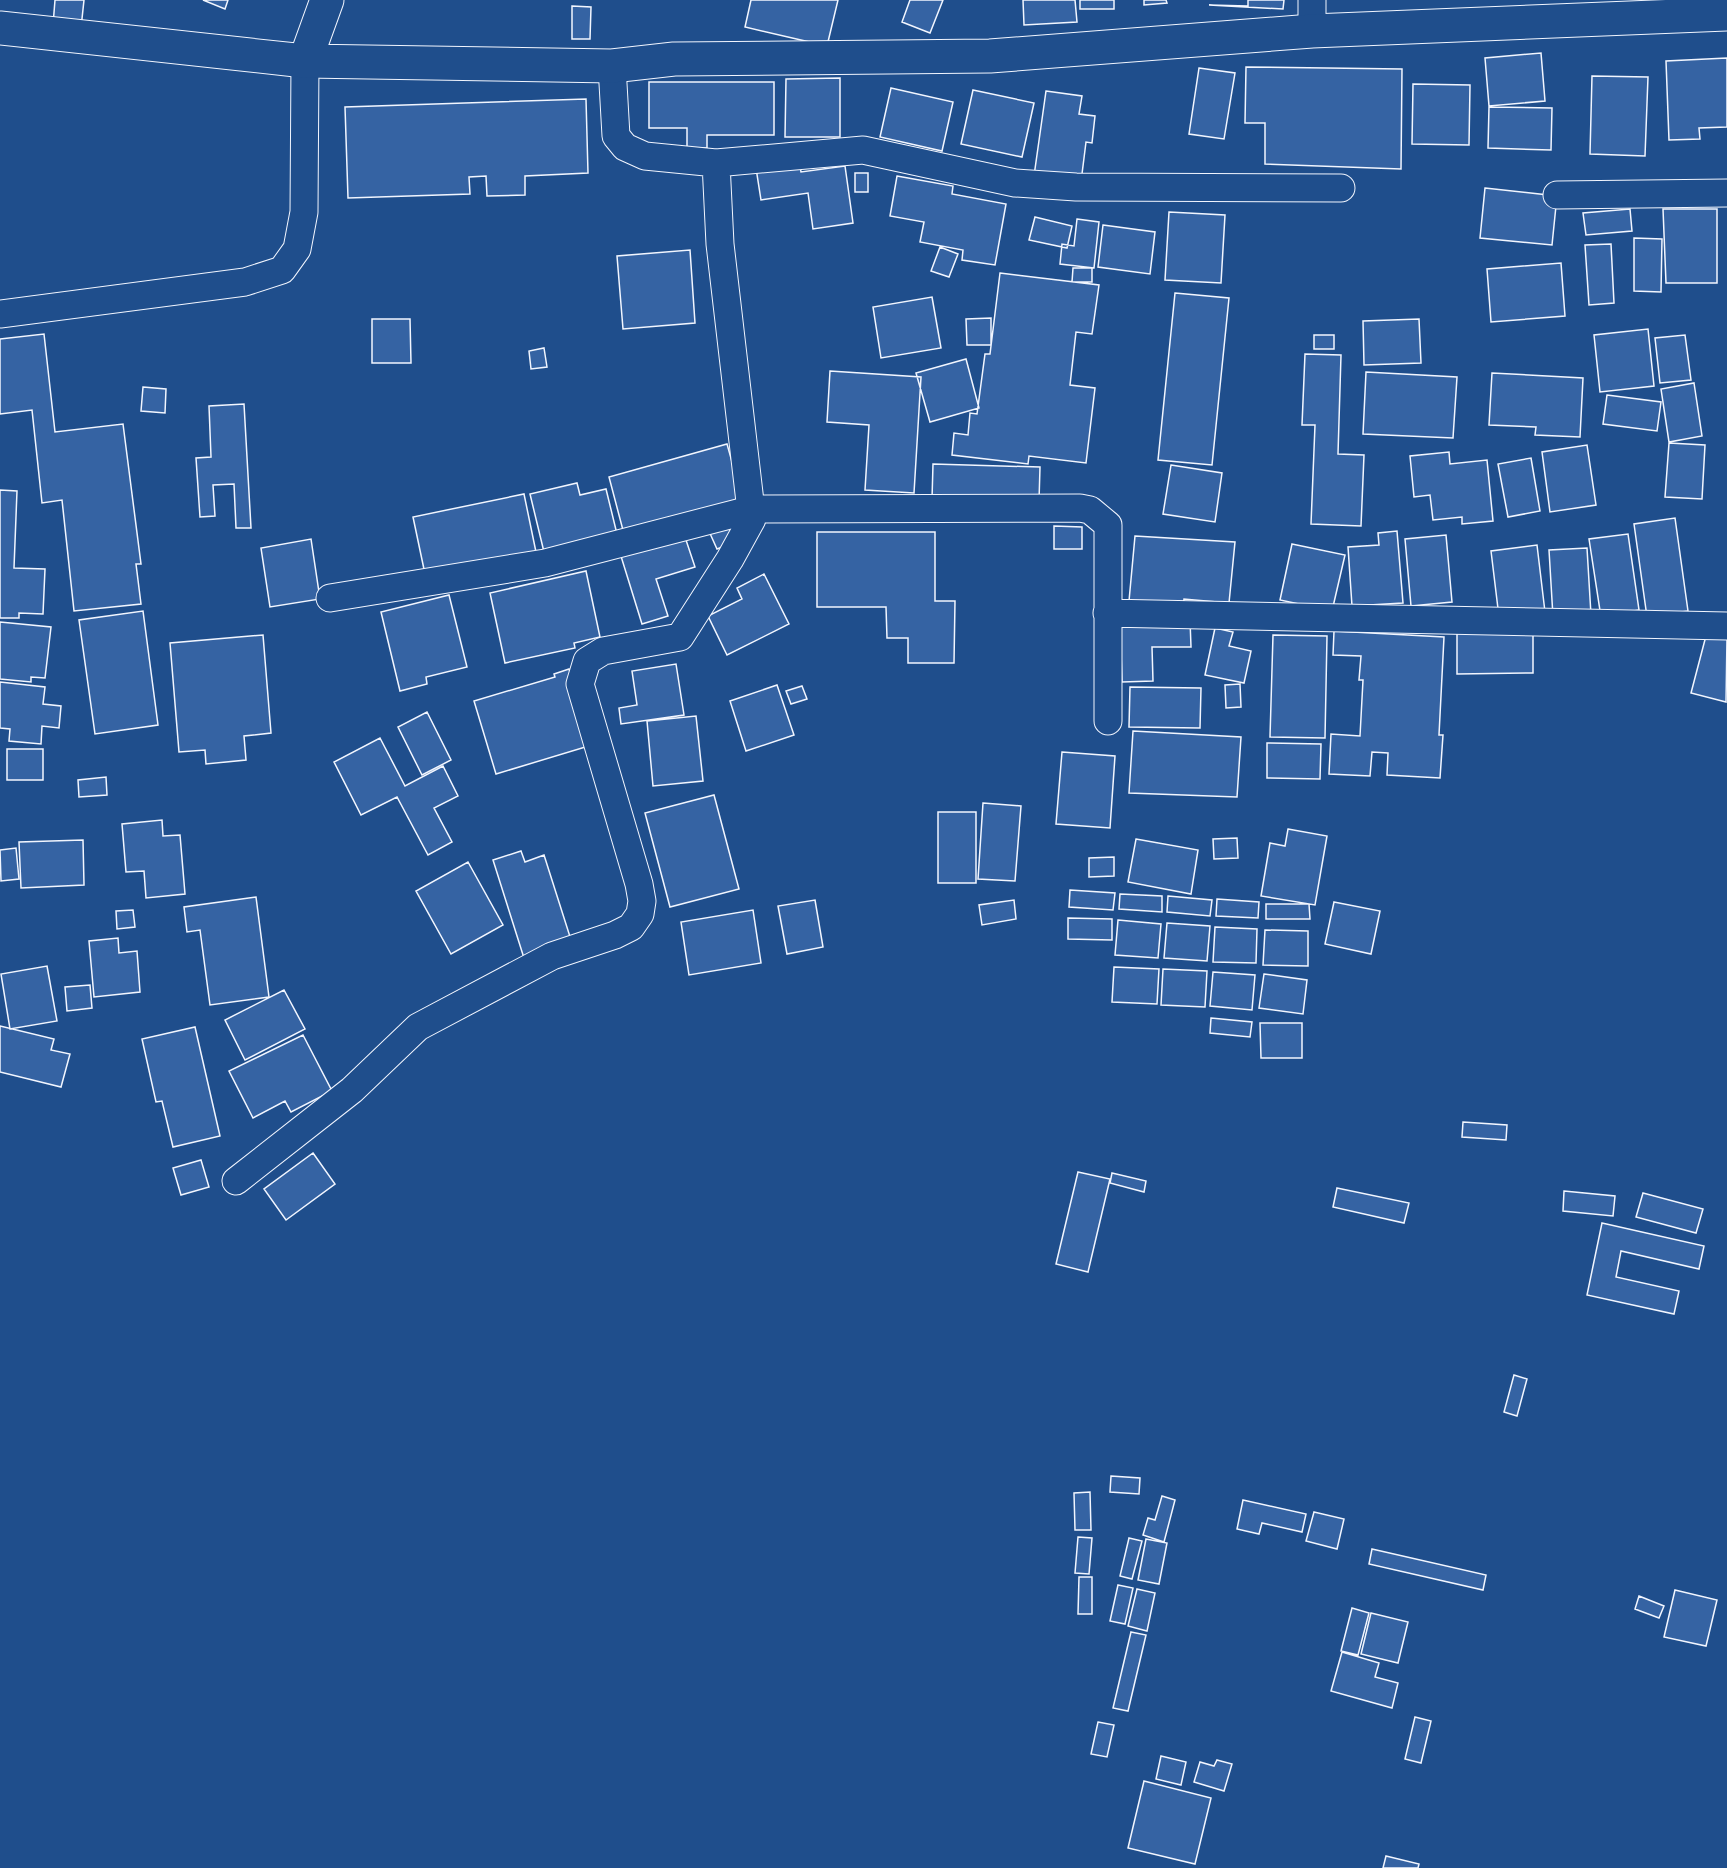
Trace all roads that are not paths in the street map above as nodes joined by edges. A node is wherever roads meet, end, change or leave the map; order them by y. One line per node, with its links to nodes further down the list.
1 (327, 0): 5 (street)
2 (1727, 14): 3 (street)
3 (1312, 16): 6 (street)
4 (0, 28): 5 (street)
5 (305, 61): 6 (street); 11 (street)
6 (612, 66): 7 (street)
7 (716, 164): 8 (street); 12 (street)
8 (1341, 188)
9 (1727, 193): 10 (street)
10 (1557, 195)
11 (0, 314)
12 (753, 509): 13 (street); 14 (street); 17 (street)
13 (330, 598)
14 (1107, 613): 15 (street); 16 (street)
15 (1727, 626)
16 (1108, 721)
17 (236, 1181)

